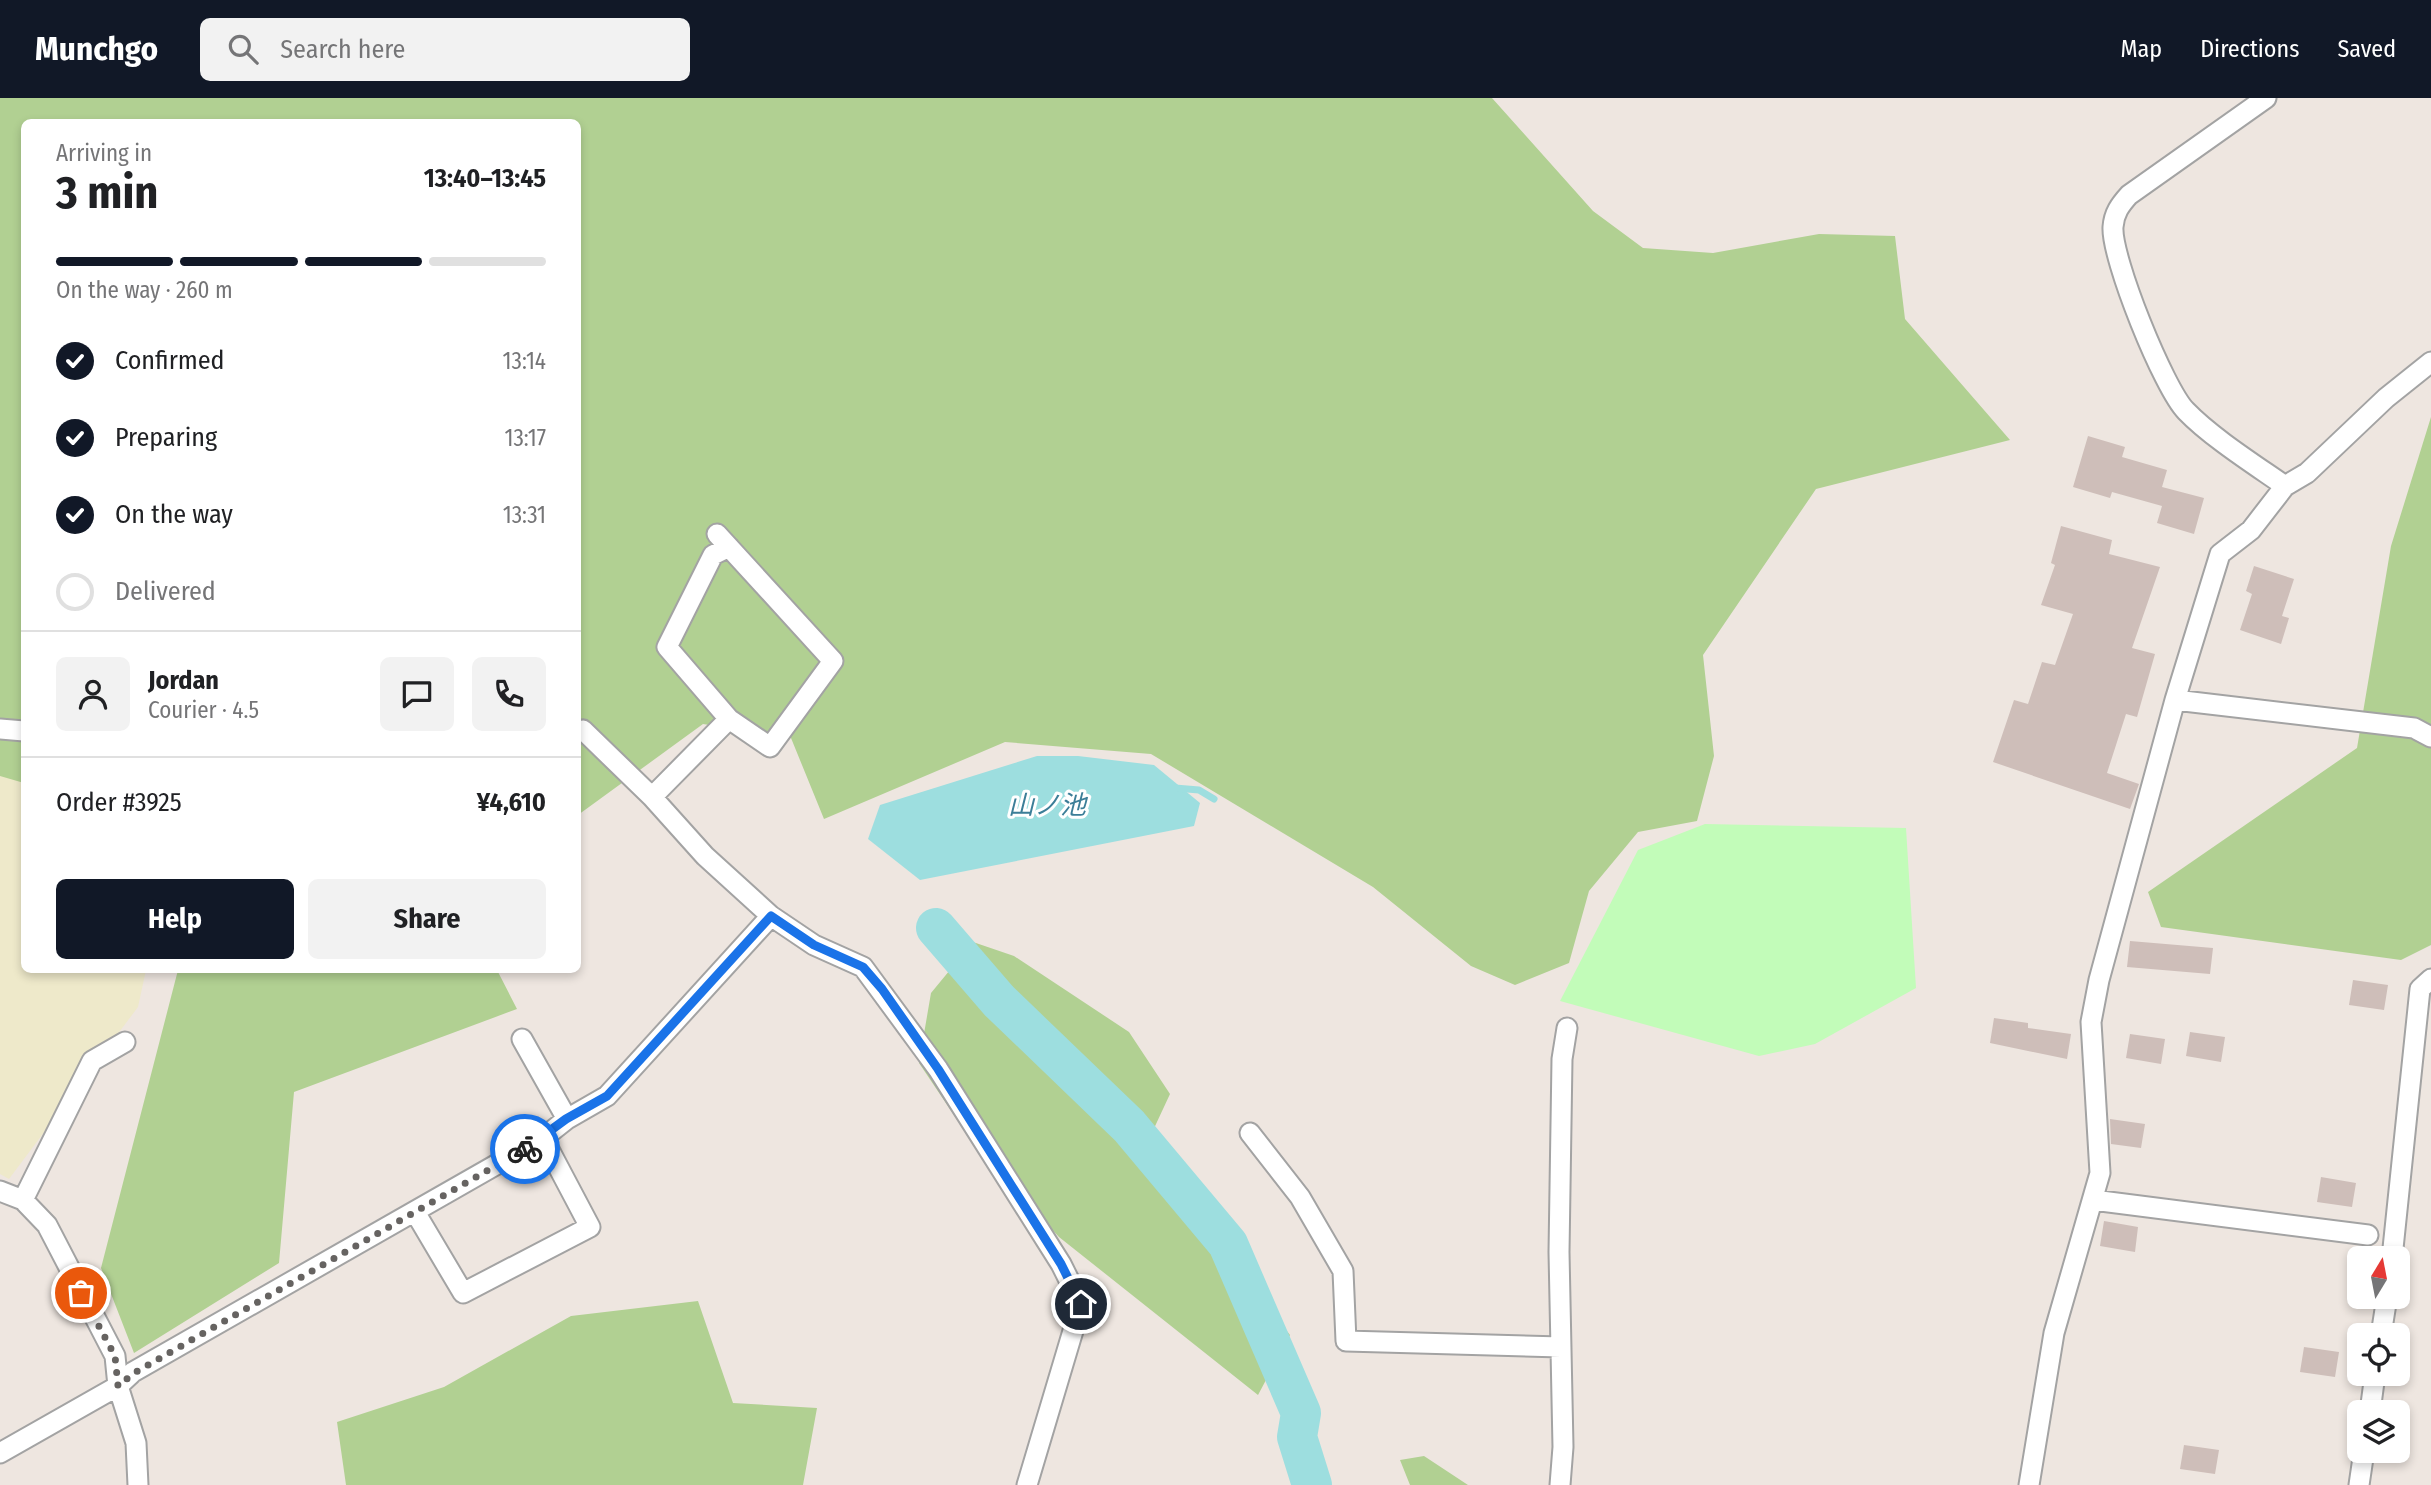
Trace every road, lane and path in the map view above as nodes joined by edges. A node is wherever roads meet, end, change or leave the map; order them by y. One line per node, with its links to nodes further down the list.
1 (2266, 98): 3 (street)
2 (2431, 362): 3 (street)
3 (2285, 486): 4 (street)
4 (2175, 700): 9 (street); 21 (street)
5 (729, 719): 5 (street); 10 (street)
6 (0, 729): 7 (street)
7 (21, 731)
8 (581, 731): 10 (street)
9 (2431, 737)
10 (652, 797): 11 (street)
11 (771, 916): 16 (street); 31 (street)
12 (2431, 979): 25 (street)
13 (1567, 1028): 26 (street)
14 (522, 1039): 16 (street)
15 (125, 1042): 20 (street)
16 (566, 1119): 18 (street)
17 (1250, 1133): 26 (street)
18 (543, 1138): 23 (street); 23 (street)
19 (0, 1191): 20 (street)
20 (23, 1200): 22 (street); 27 (street)
21 (2093, 1200): 24 (street); 33 (street)
22 (0, 1205)
23 (415, 1212): 27 (street)
24 (2368, 1235)
25 (2393, 1246)
26 (1561, 1347): 32 (street)
27 (118, 1386): 28 (street); 30 (street)
28 (0, 1453)
29 (2362, 1463): 34 (street)
30 (138, 1485)
31 (1027, 1485)
32 (1560, 1485)
33 (2029, 1485)
34 (2359, 1485)

